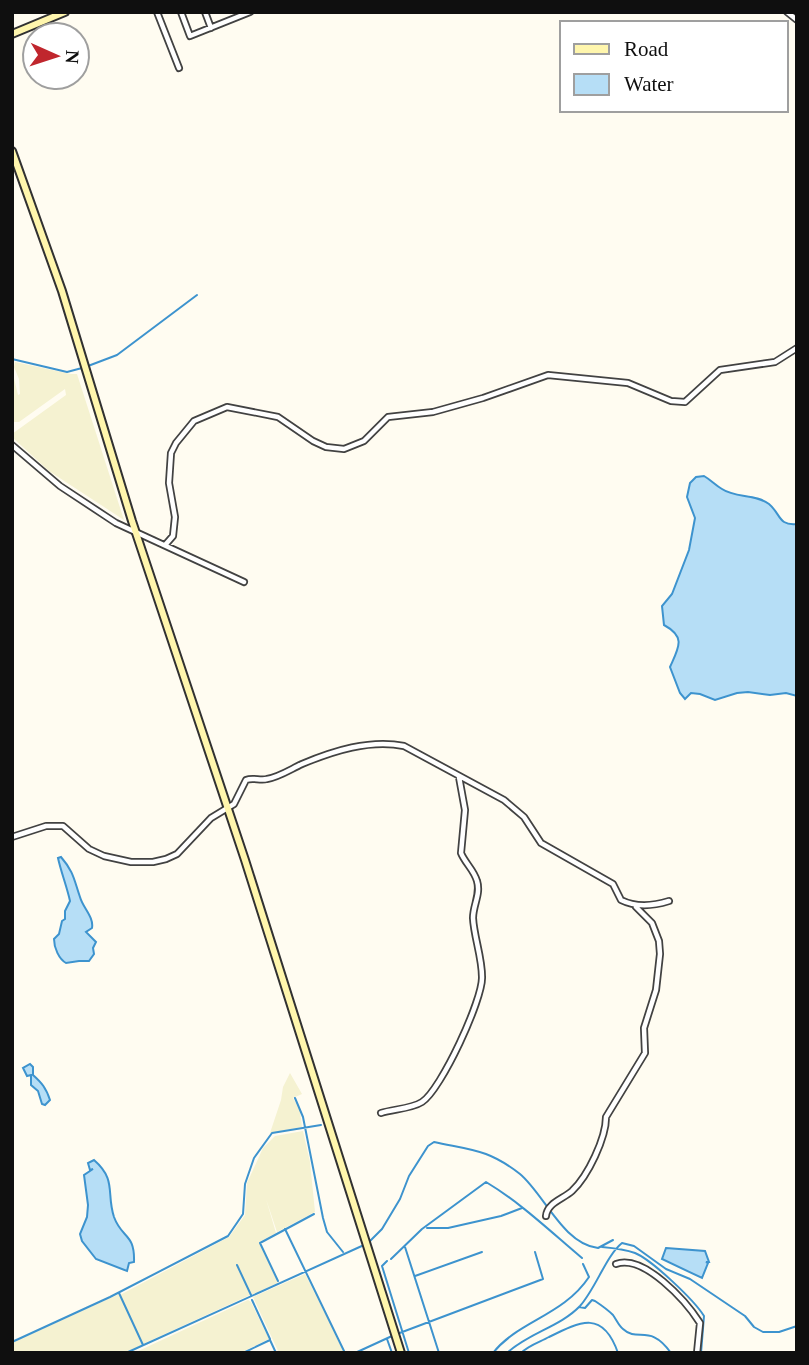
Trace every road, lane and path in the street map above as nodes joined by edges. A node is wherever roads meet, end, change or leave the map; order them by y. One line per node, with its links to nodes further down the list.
1 (65, 12): 11 (main road)
2 (157, 12): 12 (street)
3 (181, 12): 10 (street)
4 (205, 12): 10 (street)
5 (227, 12): 8 (street)
6 (250, 12): 8 (street)
7 (787, 12): 9 (street)
8 (230, 20): 10 (street)
9 (797, 20)
10 (211, 28)
11 (12, 34)
12 (179, 68)
13 (12, 151): 16 (main road)
14 (797, 348): 17 (street)
15 (12, 445): 16 (street)
16 (136, 533): 17 (street); 20 (main road)
17 (166, 544): 18 (street)
18 (244, 582)
19 (459, 776): 20 (street); 23 (street); 24 (street)
20 (228, 810): 21 (street); 27 (main road)
21 (12, 837)
22 (670, 901): 23 (street)
23 (633, 904): 25 (street)
24 (381, 1114)
25 (546, 1216)
26 (615, 1264): 28 (street)
27 (401, 1353)
28 (697, 1353)

